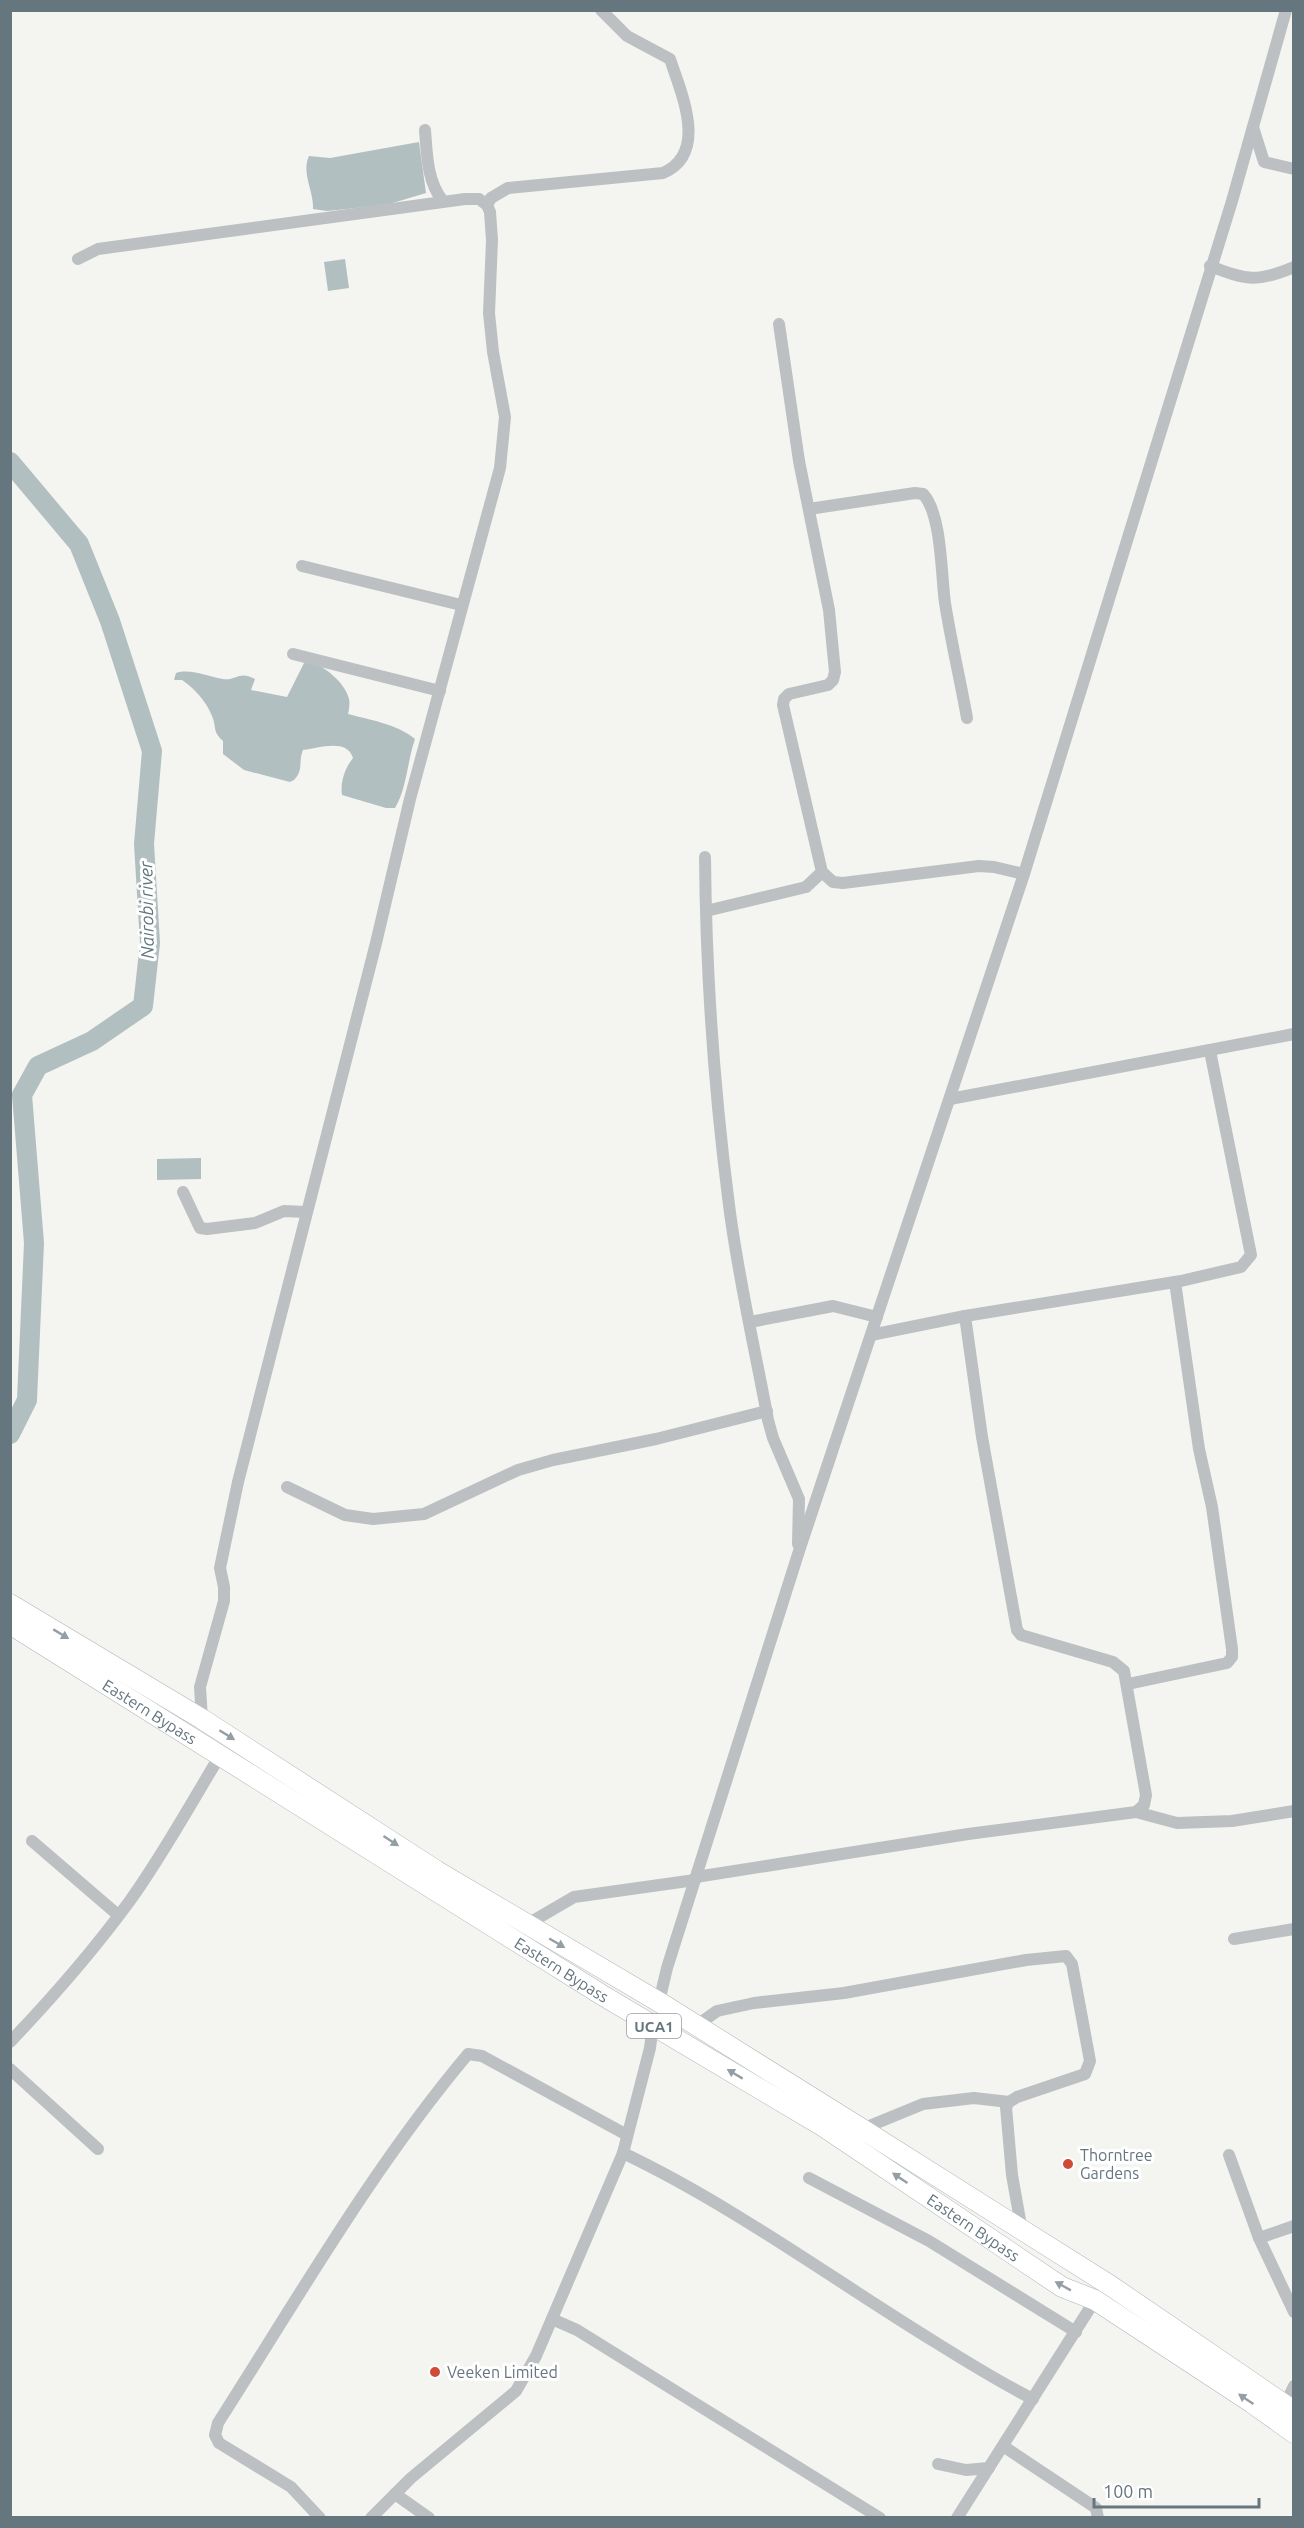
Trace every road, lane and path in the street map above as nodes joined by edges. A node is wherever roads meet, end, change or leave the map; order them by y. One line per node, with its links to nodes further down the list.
1 (601, 10): 7 (street)
2 (1287, 11): 3 (street)
3 (1253, 125): 5 (street); 9 (street)
4 (425, 130): 6 (street)
5 (1293, 169)
6 (443, 201): 7 (street); 8 (street)
7 (487, 205): 14 (street)
8 (78, 259)
9 (1210, 266): 10 (street); 20 (street)
10 (1293, 267)
11 (779, 324): 12 (street)
12 (809, 509): 17 (street); 19 (street)
13 (302, 566): 14 (street)
14 (461, 605): 16 (street)
15 (293, 654): 16 (street)
16 (440, 691): 26 (street)
17 (967, 718)
18 (705, 857): 21 (street)
19 (822, 872): 20 (street); 21 (street)
20 (1024, 874): 24 (street)
21 (706, 911): 30 (street)
22 (1293, 1034): 23 (street)
23 (1210, 1051): 24 (street); 27 (street)
24 (950, 1099): 29 (street)
25 (183, 1192): 26 (street)
26 (306, 1212): 38 (street)
27 (1175, 1282): 28 (street); 37 (street)
28 (965, 1316): 31 (street); 37 (street)
29 (877, 1317): 30 (street); 31 (street)
30 (750, 1322): 32 (street)
31 (872, 1335): 34 (street)
32 (767, 1412): 33 (street); 34 (street)
33 (287, 1487)
34 (799, 1551): 43 (street)
35 (10, 1604): 38 (main road, Eastern Bypass / UCA1, one-way to 38)
36 (10, 1624): 39 (main road, Eastern Bypass / UCA1)
37 (1128, 1684): 41 (street)
38 (202, 1719): 45 (main road, Eastern Bypass / UCA1, one-way to 45)
39 (220, 1754): 44 (street); 49 (main road, Eastern Bypass / UCA1)
40 (1293, 1811): 41 (street)
41 (1136, 1812): 43 (street)
42 (32, 1841): 44 (street)
43 (696, 1879): 45 (street); 48 (street)
44 (118, 1915): 51 (street)
45 (526, 1925): 48 (main road, Eastern Bypass / UCA1, one-way to 48)
46 (1293, 1929): 47 (street)
47 (1234, 1939)
48 (659, 2002): 50 (main road, Eastern Bypass / UCA1)
49 (653, 2025): 55 (street); 63 (main road, Eastern Bypass / UCA1, one-way to 49)
50 (696, 2026): 53 (street); 54 (main road, Eastern Bypass / UCA1)
51 (10, 2042)
52 (10, 2070): 56 (street)
53 (1009, 2102): 54 (street); 61 (street)
54 (862, 2129): 61 (main road, Eastern Bypass / UCA1)
55 (627, 2135): 57 (street); 75 (street)
56 (98, 2149)
57 (622, 2152): 65 (street); 68 (street)
58 (1229, 2155): 62 (street)
59 (809, 2178): 66 (street)
60 (1293, 2226): 62 (street)
61 (1022, 2231): 69 (main road, Eastern Bypass / UCA1)
62 (1259, 2238): 64 (street)
63 (1095, 2300): 66 (street); 70 (main road, Eastern Bypass / UCA1, one-way to 63)
64 (1293, 2312)
65 (552, 2319): 74 (street); 78 (street)
66 (1076, 2332): 68 (street)
67 (1293, 2386): 69 (street)
68 (1033, 2399): 71 (street)
69 (1289, 2408)
70 (1293, 2433)
71 (1003, 2446): 73 (street); 80 (street)
72 (938, 2464): 73 (street)
73 (989, 2468): 79 (street)
74 (395, 2494): 76 (street); 77 (street)
75 (320, 2517)
76 (370, 2517)
77 (429, 2517)
78 (880, 2517)
79 (957, 2517)
80 (1098, 2517)

